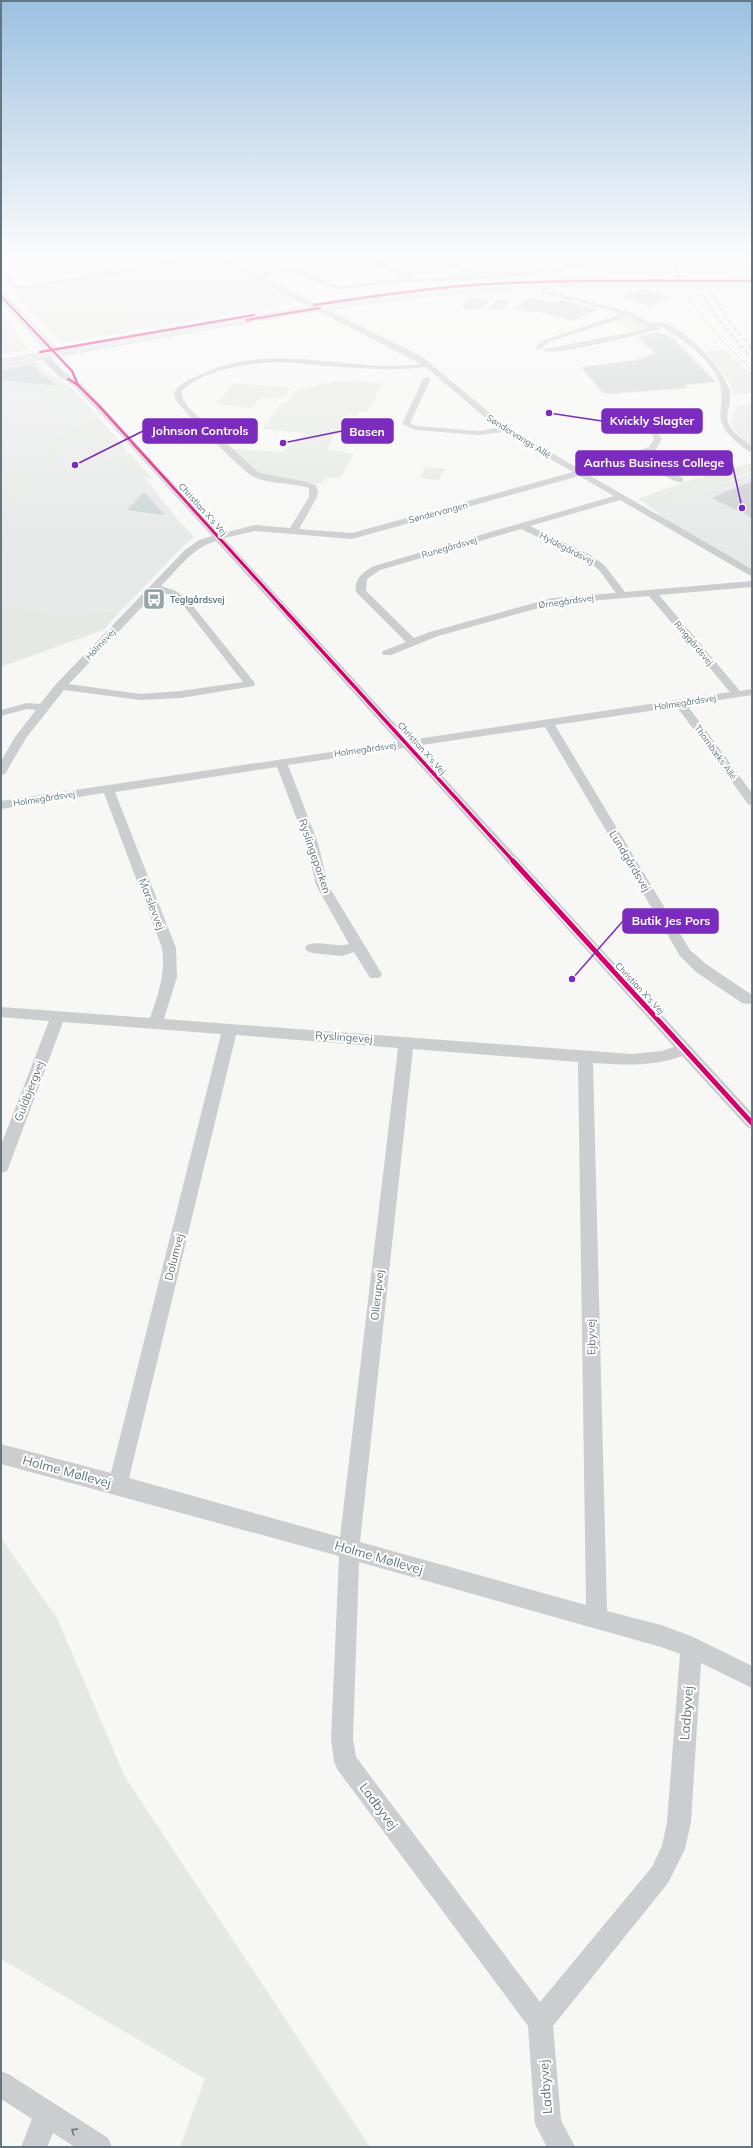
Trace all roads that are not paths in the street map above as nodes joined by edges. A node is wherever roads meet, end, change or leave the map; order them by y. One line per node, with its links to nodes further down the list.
1 (47, 353): 6 (main road)
2 (55, 353): 12 (street, Christian X's Vej)
3 (409, 353): 10 (street, Søndervangs Allé)
4 (700, 353): 7 (street)
5 (701, 353): 7 (street)
6 (42, 354): 8 (main road); 9 (main road); 12 (street, Christian X's Vej)
7 (704, 356): 15 (street)
8 (1, 359)
9 (1, 363)
10 (428, 365): 14 (street, Søndervangs Allé); 21 (street)
11 (427, 379): 14 (street)
12 (78, 385): 22 (street, Christian X's Vej)
13 (630, 414): 16 (street)
14 (504, 429): 17 (street, Søndervangs Allé)
15 (752, 450)
16 (631, 457): 17 (street); 18 (street)
17 (581, 473): 19 (street, Søndervangs Allé); 21 (street, Søndervangen)
18 (680, 480)
19 (620, 497): 20 (street, Runegårdsvej); 23 (street, Søndervangs Allé)
20 (522, 526): 27 (street, Hyldegårdsvej); 28 (street, Runegårdsvej)
21 (293, 531): 22 (street, Søndervangen)
22 (218, 538): 25 (street, Holmevej); 37 (street, Christian X's Vej)
23 (752, 573)
24 (752, 584): 26 (street, Ørnegårdsvej)
25 (154, 587): 30 (street, Holmevej); 30 (street)
26 (651, 592): 27 (street, Ørnegårdsvej); 32 (street, Ringgårdsvej)
27 (622, 594): 28 (street, Ørnegårdsvej)
28 (412, 642): 29 (street, Ørnegårdsvej)
29 (387, 653)
30 (60, 686): 34 (street, Holmevej)
31 (752, 692): 32 (street, Holmegårdsvej)
32 (737, 694): 33 (street, Holmegårdsvej)
33 (679, 702): 36 (street, Holmegårdsvej); 41 (street, Thornbæks Allé)
34 (43, 707): 35 (street); 39 (street, Holmevej)
35 (1, 713)
36 (548, 722): 37 (street, Holmegårdsvej); 46 (street, Lundgårdsvej)
37 (407, 743): 38 (street, Holmegårdsvej); 52 (street, Christian X's Vej)
38 (281, 762): 40 (street, Holmegårdsvej); 43 (street, Ryslingeparken)
39 (1, 771)
40 (108, 788): 42 (street, Holmegårdsvej); 49 (street, Marslevvej)
41 (752, 801)
42 (1, 805)
43 (358, 946): 44 (street); 45 (street, Ryslingeparken)
44 (312, 948)
45 (375, 974)
46 (747, 999)
47 (1, 1012): 48 (street, Ryslingevej)
48 (58, 1016): 49 (street, Ryslingevej); 55 (street, Guldbjergvej)
49 (155, 1023): 50 (street, Ryslingevej)
50 (230, 1029): 51 (street, Ryslingevej); 57 (street, Dalumvej)
51 (406, 1042): 53 (street, Ryslingevej); 58 (street, Ollerupvej)
52 (684, 1049): 53 (street, Ryslingevej); 54 (street, Christian X's Vej)
53 (585, 1056): 59 (street, Ejbyvej)
54 (752, 1123)
55 (1, 1166)
56 (1, 1454): 57 (street, Holme Møllevej)
57 (118, 1485): 58 (street, Holme Møllevej)
58 (349, 1549): 59 (street, Holme Møllevej); 62 (street, Ladbyvej)
59 (597, 1618): 60 (street, Holme Møllevej)
60 (691, 1647): 61 (street, Holme Møllevej); 62 (street, Ladbyvej)
61 (752, 1677)
62 (540, 2022): 67 (street, Ladbyvej)
63 (1, 2084): 64 (street)
64 (48, 2114): 65 (street); 66 (street, one-way to 64)
65 (34, 2147)
66 (99, 2147)
67 (562, 2147)

